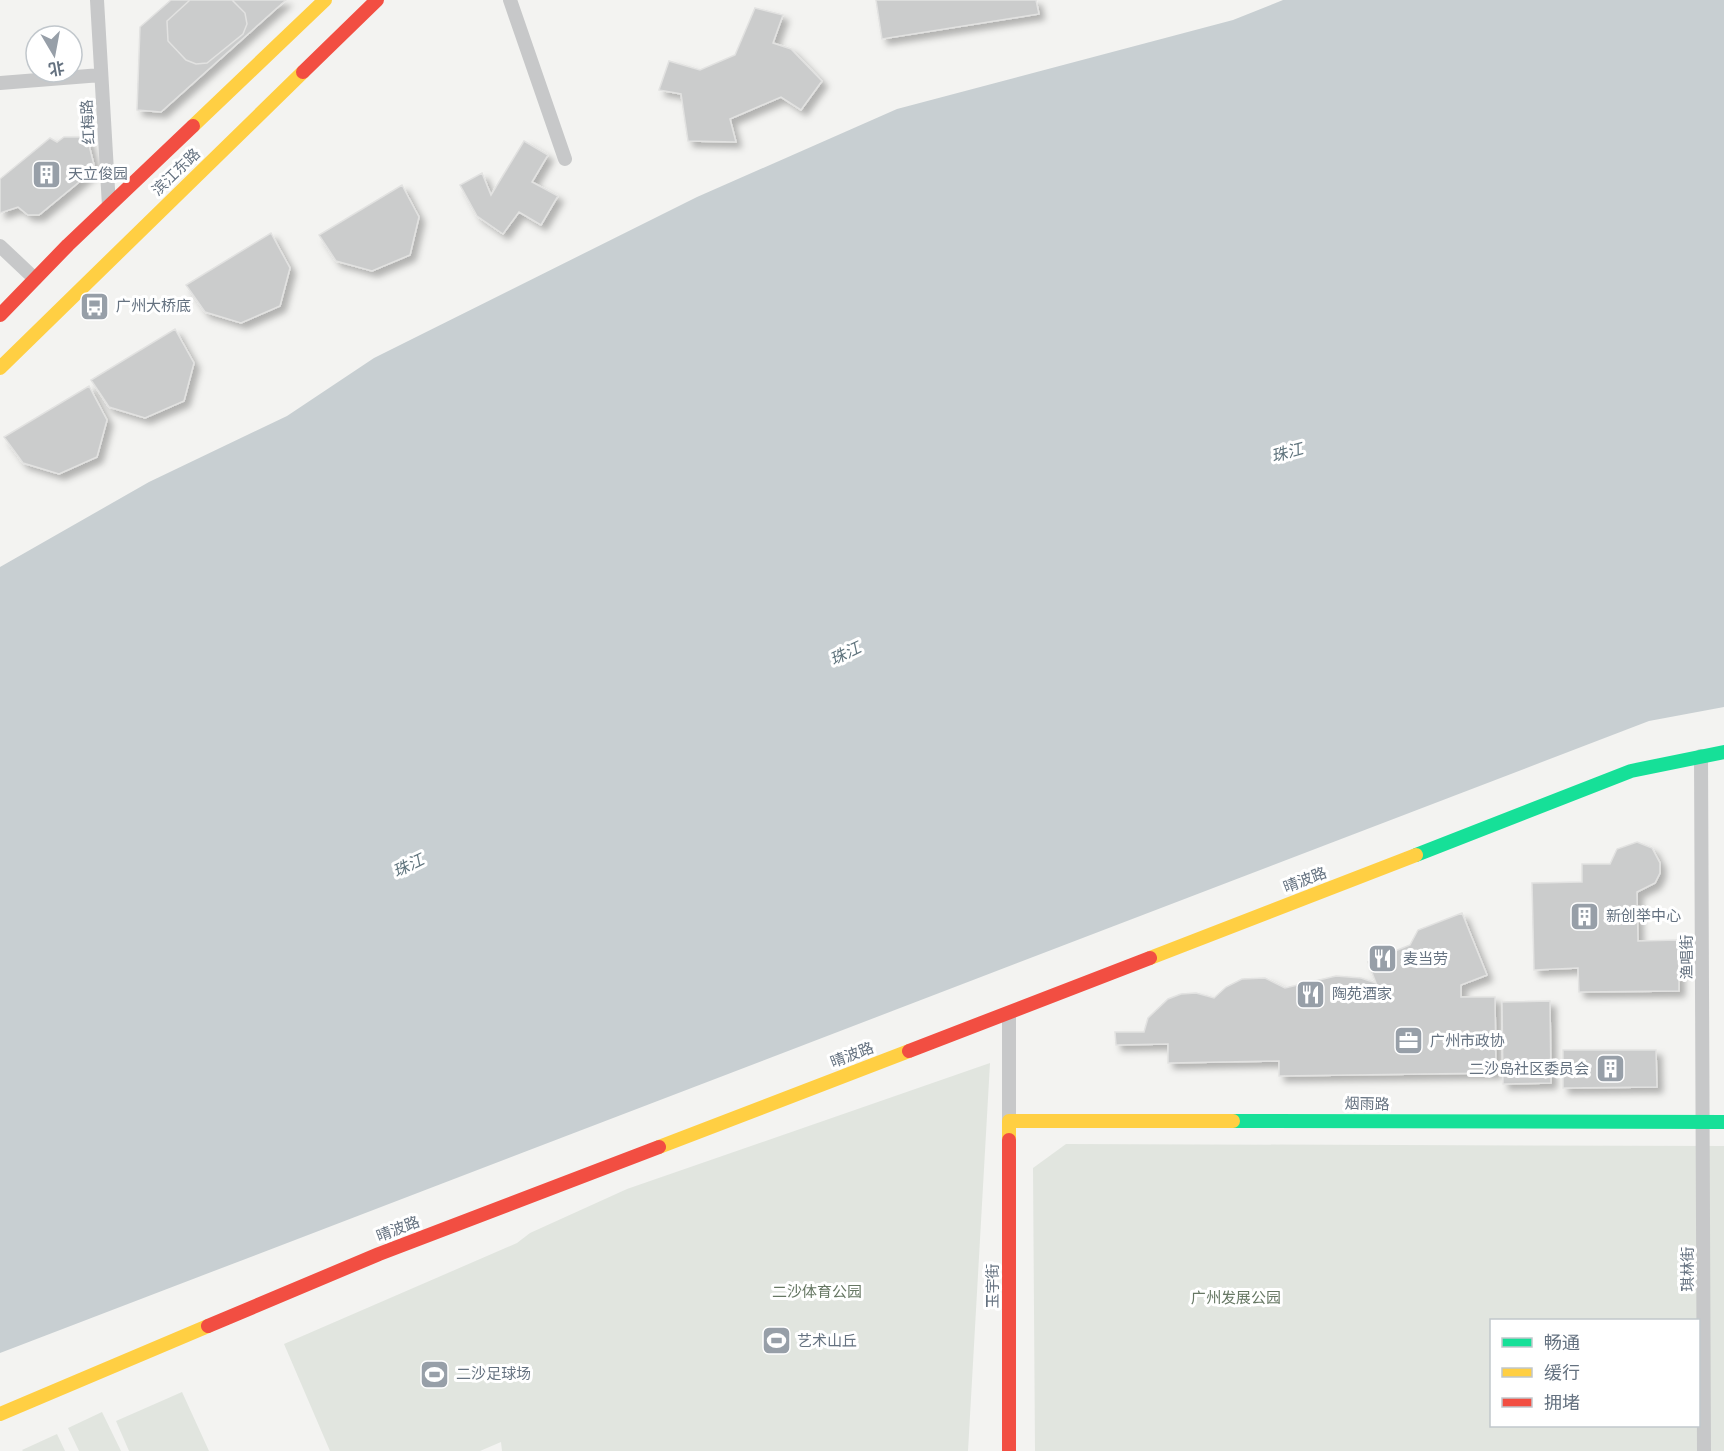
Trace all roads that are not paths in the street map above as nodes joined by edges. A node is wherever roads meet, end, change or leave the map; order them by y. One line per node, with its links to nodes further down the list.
1 (97, 0): 5 (street, 红梅路)
2 (325, 0): 8 (main road, 滨江东路)
3 (377, 0): 12 (main road, 滨江东路)
4 (510, 0): 7 (street)
5 (101, 75): 6 (street); 8 (street, 红梅路)
6 (0, 83)
7 (564, 159)
8 (110, 206): 10 (main road, 滨江东路)
9 (0, 246): 10 (street)
10 (35, 279): 11 (main road, 滨江东路)
11 (0, 315)
12 (0, 368)
13 (1724, 752): 14 (main road, 晴波路)
14 (1701, 756): 15 (main road, 晴波路); 17 (street, 渔唱街)
15 (1009, 1014): 16 (street); 19 (main road, 晴波路)
16 (1009, 1121): 17 (main road, 烟雨路); 20 (main road, 玉宇街)
17 (1704, 1122): 18 (main road, 烟雨路); 21 (street, 琪林街)
18 (1724, 1122)
19 (0, 1414)
20 (1009, 1451)
21 (1704, 1451)

